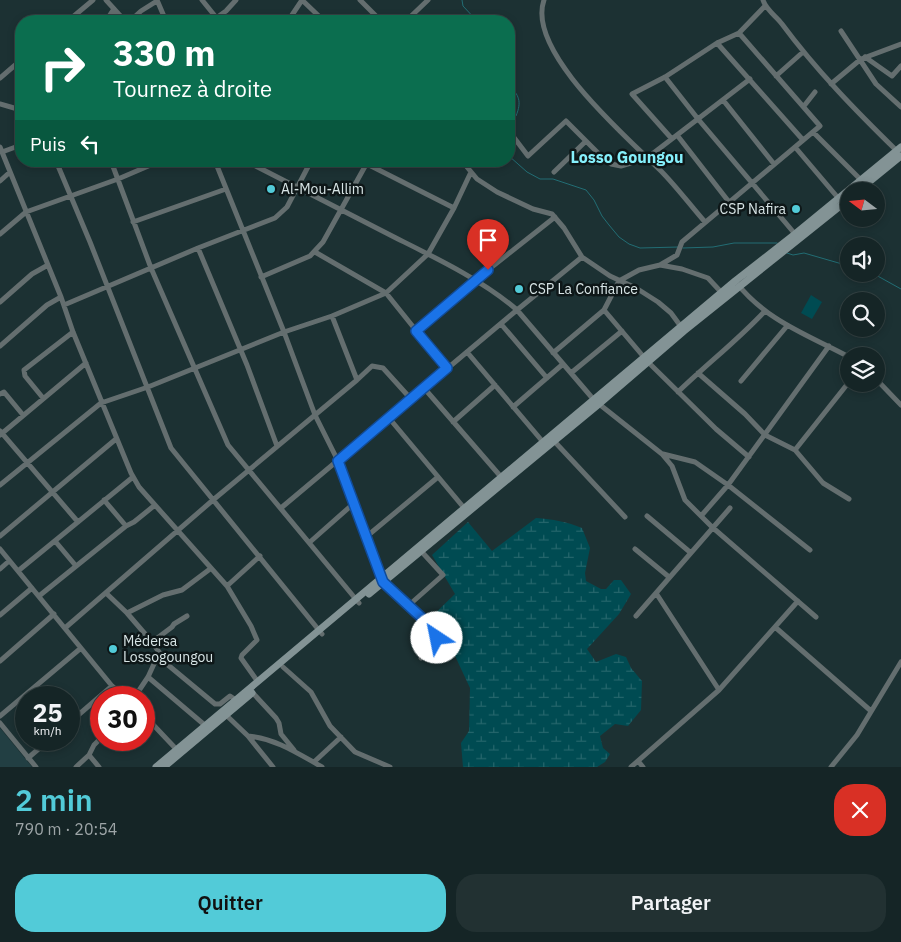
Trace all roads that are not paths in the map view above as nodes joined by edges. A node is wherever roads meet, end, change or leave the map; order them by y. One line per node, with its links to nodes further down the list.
1 (93, 0): 13 (street)
2 (106, 0): 12 (street)
3 (202, 0): 18 (street)
4 (236, 0): 19 (street)
5 (302, 0): 20 (street); 21 (street)
6 (360, 0): 22 (street)
7 (428, 0): 23 (street)
8 (544, 0): 54 (street)
9 (763, 0): 11 (street)
10 (157, 1): 16 (street); 17 (street)
11 (765, 6): 25 (street); 28 (street)
12 (114, 9): 14 (street); 15 (street)
13 (75, 15)
14 (110, 15)
15 (120, 15)
16 (138, 15)
17 (163, 15)
18 (212, 15)
19 (221, 15)
20 (292, 15)
21 (318, 15)
22 (375, 15)
23 (412, 15)
24 (840, 31): 29 (street)
25 (739, 33): 26 (street); 32 (street)
26 (717, 42): 33 (street); 35 (street)
27 (901, 44): 29 (street)
28 (803, 52): 32 (street); 36 (street)
29 (863, 58): 31 (street); 36 (street); 41 (street)
30 (15, 65): 34 (street)
31 (901, 66)
32 (776, 76): 40 (street)
33 (665, 77): 43 (street); 47 (street)
34 (0, 78)
35 (750, 80): 38 (street); 48 (street)
36 (831, 84): 53 (street)
37 (815, 92): 40 (street)
38 (723, 100): 43 (street); 55 (street)
39 (0, 104): 42 (street)
40 (804, 106): 44 (street)
41 (901, 107)
42 (15, 108)
43 (698, 119): 45 (street); 72 (street)
44 (813, 132): 48 (street); 70 (street)
45 (677, 135): 47 (street); 77 (street)
46 (515, 139): 49 (street)
47 (672, 139): 54 (street)
48 (803, 140): 51 (street)
49 (586, 141): 54 (street); 67 (street)
50 (15, 147): 52 (street)
51 (795, 147): 55 (street); 76 (street)
52 (1, 150): 65 (street)
53 (900, 151): 70 (main road); 71 (main road)
54 (647, 158): 84 (street)
55 (774, 164): 72 (street)
56 (58, 167): 75 (street)
57 (113, 167): 68 (street)
58 (146, 167): 68 (street)
59 (217, 167): 74 (street)
60 (258, 167): 73 (street)
61 (308, 167): 73 (street)
62 (366, 167): 80 (street)
63 (376, 167): 79 (street)
64 (467, 167): 66 (street)
65 (10, 172): 69 (street); 81 (street)
66 (472, 172): 79 (street); 82 (street)
67 (554, 172)
68 (118, 179): 75 (street); 83 (street)
69 (0, 181)
70 (862, 181): 76 (main road)
71 (867, 182)
72 (752, 183): 77 (street); 87 (street)
73 (297, 187): 80 (street); 85 (street)
74 (226, 189): 83 (street); 85 (street)
75 (70, 197): 81 (street); 99 (street)
76 (839, 199): 87 (main road)
77 (729, 202): 84 (street)
78 (840, 205): 98 (main road)
79 (454, 208): 90 (street)
80 (341, 210): 89 (street); 90 (street)
81 (26, 212): 86 (street); 92 (street)
82 (555, 217): 91 (street); 96 (street)
83 (133, 222): 94 (street)
84 (705, 222): 93 (street)
85 (242, 231): 88 (street); 95 (street)
86 (0, 234)
87 (795, 234): 98 (main road)
88 (198, 248): 94 (street); 118 (street)
89 (315, 252): 95 (street); 101 (street)
90 (428, 254): 96 (street); 101 (street)
91 (582, 257): 97 (street); 105 (street)
92 (48, 265): 102 (street); 103 (street)
93 (660, 266): 97 (street); 100 (street)
94 (151, 268): 99 (street); 126 (street)
95 (261, 277): 115 (street)
96 (474, 281): 105 (street); 112 (street)
97 (619, 281): 106 (street); 111 (street)
98 (737, 284): 100 (main road); 107 (street); 111 (main road)
99 (108, 286): 104 (street); 133 (street)
100 (722, 292): 111 (main road)
101 (386, 293): 108 (street); 112 (street)
102 (61, 298): 104 (street); 116 (street)
103 (0, 302)
104 (64, 305): 114 (street)
105 (517, 310): 109 (street); 121 (street)
106 (604, 310): 113 (street); 121 (street)
107 (765, 311): 110 (street); 128 (street)
108 (332, 316): 115 (street); 130 (street)
109 (501, 324): 119 (street); 129 (street)
110 (787, 326): 117 (street); 131 (street)
111 (682, 328): 122 (main road)
112 (416, 331): 125 (street)
113 (622, 331): 122 (street); 127 (street)
114 (73, 332): 123 (street); 139 (street)
115 (284, 332): 118 (street); 146 (street)
116 (0, 346)
117 (829, 346): 120 (street); 150 (street)
118 (240, 351): 126 (street); 154 (street)
119 (467, 352): 125 (street); 132 (street)
120 (840, 352)
121 (553, 354): 124 (street)
122 (646, 359): 136 (street); 141 (main road)
123 (86, 363): 139 (street); 142 (street)
124 (563, 364): 127 (street); 129 (street)
125 (447, 368): 134 (street)
126 (194, 369): 133 (street); 160 (street)
127 (571, 373): 141 (street)
128 (698, 373): 136 (street); 150 (street)
129 (547, 378): 144 (street)
130 (357, 380): 140 (street); 146 (street)
131 (741, 381)
132 (495, 385): 144 (street); 148 (street)
133 (148, 387): 142 (street); 169 (street)
134 (424, 388): 140 (street); 148 (street)
135 (885, 389): 143 (street)
136 (678, 392): 157 (street)
137 (841, 392): 155 (street)
138 (0, 394): 145 (street)
139 (43, 398): 145 (street)
140 (411, 400): 147 (street)
141 (597, 402): 152 (main road); 153 (main road); 156 (street)
142 (101, 403): 151 (street); 159 (street)
143 (901, 406)
144 (513, 407): 153 (street)
145 (23, 415): 149 (street)
146 (315, 415): 154 (street); 158 (street)
147 (389, 418): 158 (street); 162 (street)
148 (453, 422): 163 (street)
149 (1, 433): 159 (street)
150 (765, 435): 155 (street); 157 (street)
151 (116, 439): 161 (street); 166 (street)
152 (554, 441): 163 (main road); 177 (street)
153 (542, 442): 163 (main road)
154 (277, 446): 160 (street)
155 (795, 450): 167 (street)
156 (662, 454): 165 (street); 176 (street)
157 (749, 457): 165 (street)
158 (338, 461): 170 (street); 172 (street)
159 (27, 463): 164 (street); 166 (street)
160 (249, 470): 169 (street); 172 (street)
161 (133, 477): 168 (street); 171 (street)
162 (438, 477): 174 (street); 183 (street)
163 (503, 479): 174 (main road)
164 (0, 485)
165 (728, 485): 176 (street); 188 (street)
166 (52, 492): 178 (street); 182 (street)
167 (849, 499)
168 (104, 500): 178 (street); 179 (street)
169 (213, 500): 181 (street); 191 (street)
170 (353, 504): 183 (street); 185 (street)
171 (155, 505): 179 (street); 181 (street)
172 (281, 508): 185 (street)
173 (730, 508): 180 (street)
174 (466, 510): 189 (main road); 198 (main road)
175 (646, 516): 190 (street)
176 (701, 516): 180 (street)
177 (625, 517)
178 (78, 522): 184 (street)
179 (126, 526): 193 (street)
180 (712, 527): 190 (street); 205 (street)
181 (178, 531): 195 (street); 201 (street)
182 (0, 536)
183 (366, 536): 198 (street)
184 (55, 541): 193 (street); 196 (street)
185 (310, 542): 204 (street)
186 (0, 549): 192 (street)
187 (635, 549): 197 (street)
188 (810, 550)
189 (421, 551): 198 (main road); 206 (street)
190 (691, 553): 197 (street)
191 (260, 556): 199 (street); 215 (street)
192 (9, 561): 194 (street); 196 (street)
193 (76, 566): 203 (street)
194 (0, 568)
195 (210, 568): 199 (street); 207 (street)
196 (18, 571): 200 (street)
197 (669, 577): 202 (street)
198 (383, 580): 204 (main road); 206 (street)
199 (227, 586): 224 (street)
200 (32, 588): 203 (street); 209 (street)
201 (106, 593): 207 (street); 214 (street)
202 (656, 593): 211 (street); 227 (street)
203 (39, 596): 208 (street)
204 (358, 600): 215 (main road)
205 (798, 601): 212 (street); 213 (street)
206 (408, 606): 219 (street)
207 (127, 613): 216 (street)
208 (54, 614): 214 (street); 220 (street)
209 (0, 615)
210 (187, 616): 216 (street)
211 (636, 616)
212 (816, 617)
213 (775, 627): 227 (street); 231 (street)
214 (65, 628): 217 (street)
215 (321, 632): 222 (main road); 224 (main road)
216 (152, 642): 218 (street)
217 (81, 648): 225 (street); 234 (street)
218 (159, 653): 223 (street); 229 (street)
219 (422, 658)
220 (0, 661)
221 (901, 662): 231 (street)
222 (283, 667): 228 (main road); 239 (street)
223 (148, 676): 226 (street); 237 (street)
224 (258, 682): 228 (main road)
225 (112, 686)
226 (142, 686)
227 (719, 690): 246 (street)
228 (251, 691): 229 (main road); 233 (main road); 243 (street)
229 (236, 700): 237 (main road)
230 (90, 705): 232 (street)
231 (871, 711): 258 (street)
232 (80, 714)
233 (226, 715): 237 (main road); 238 (street)
234 (0, 716)
235 (0, 723): 245 (street)
236 (155, 726): 242 (street)
237 (207, 728): 242 (main road)
238 (248, 736): 243 (street); 253 (street)
239 (341, 737): 247 (street); 255 (street)
240 (36, 751): 245 (street)
241 (91, 751): 244 (street)
242 (178, 752): 251 (main road); 252 (main road)
243 (296, 752): 247 (street)
244 (89, 755): 249 (street); 250 (street)
245 (28, 758): 248 (street)
246 (638, 761): 256 (street); 257 (street)
247 (314, 762): 254 (street)
248 (36, 767)
249 (76, 767)
250 (99, 767)
251 (156, 767)
252 (164, 767)
253 (273, 767)
254 (322, 767)
255 (390, 767)
256 (631, 767)
257 (643, 767)
258 (831, 767)

